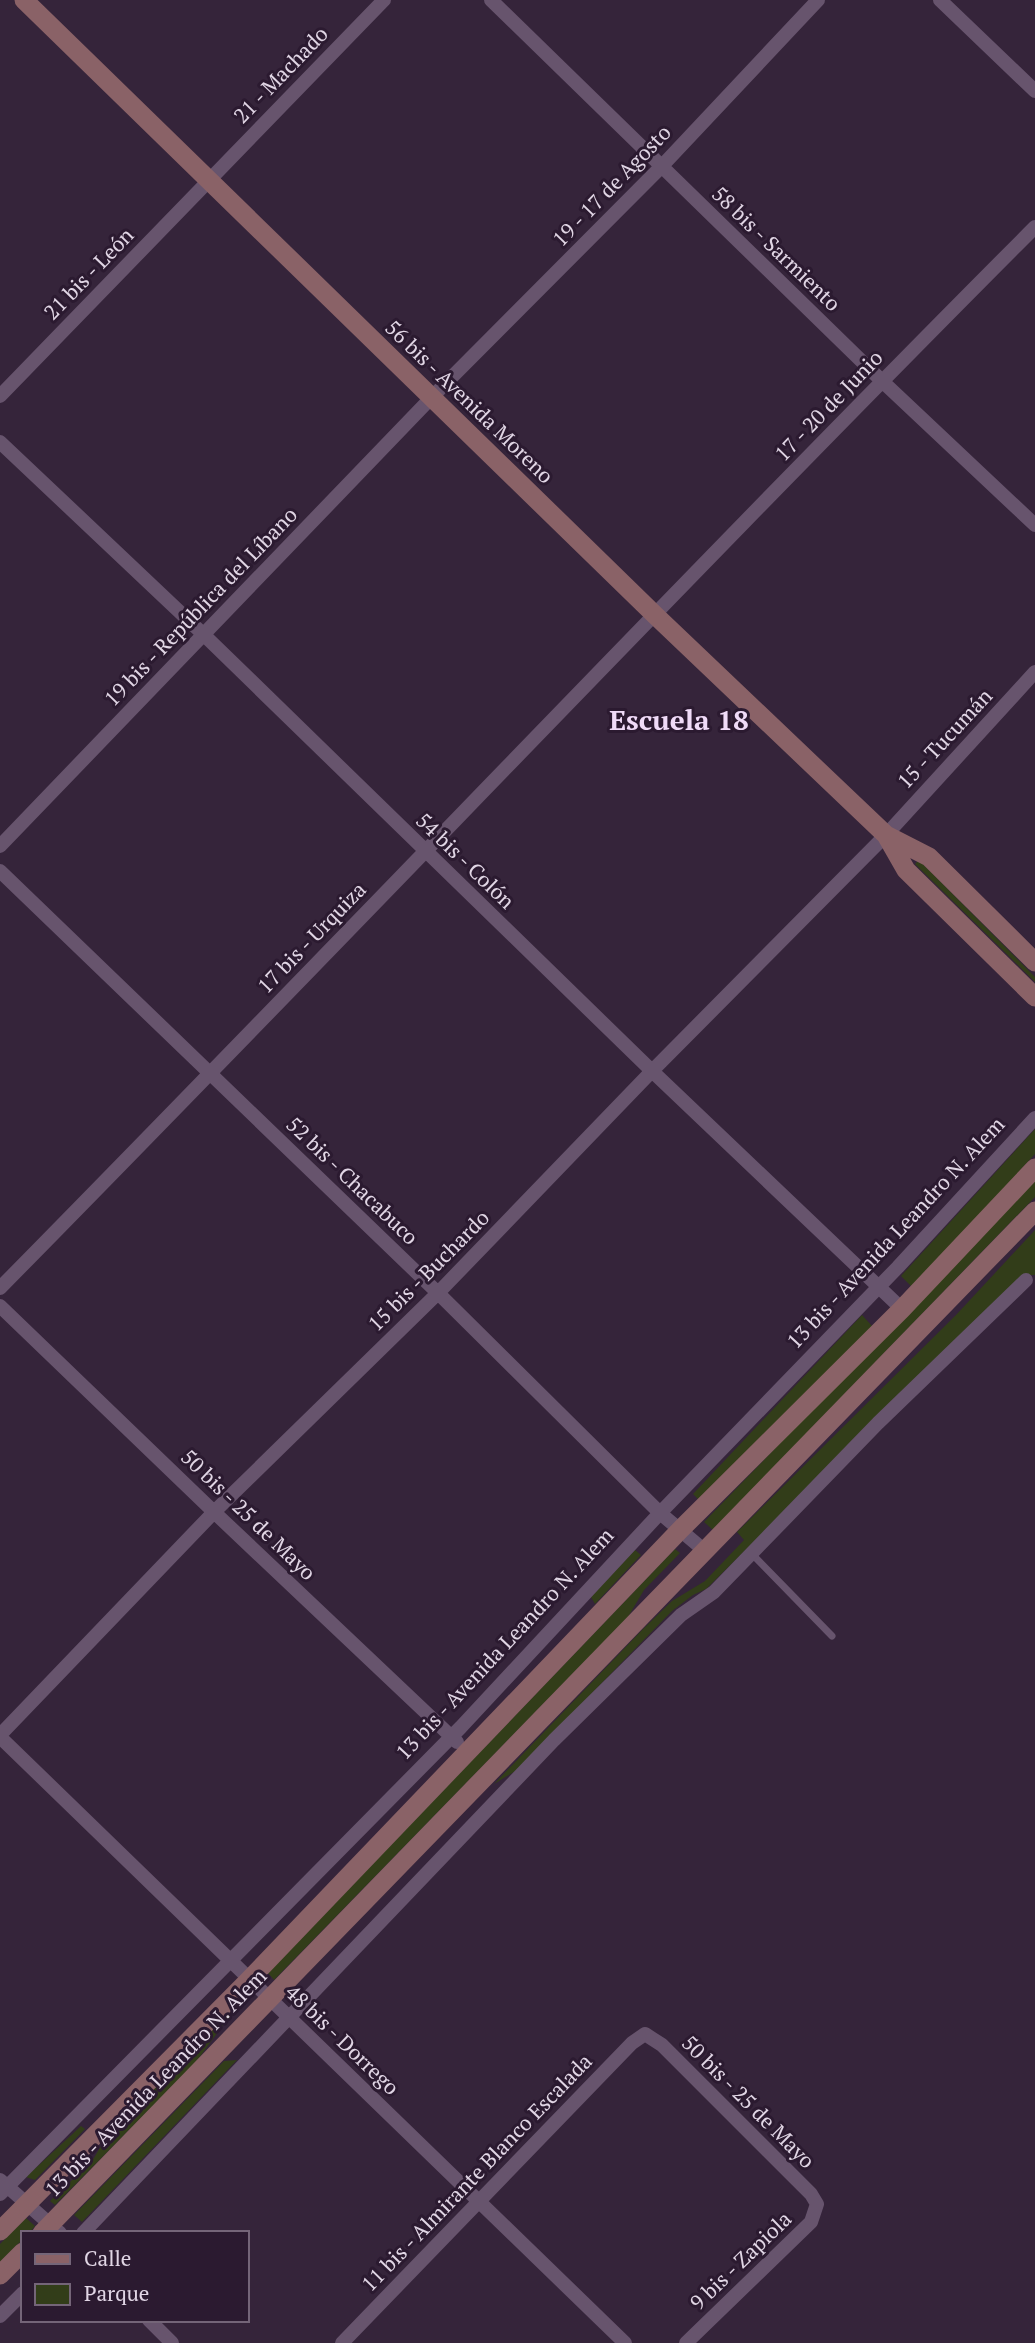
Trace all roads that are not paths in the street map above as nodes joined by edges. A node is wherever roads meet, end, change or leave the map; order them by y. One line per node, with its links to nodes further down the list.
1 (24, 0): 8 (main road, 56 bis - Avenida Moreno)
2 (384, 0): 8 (street, 21 - Machado)
3 (491, 0): 7 (street, 58 bis - Sarmiento)
4 (818, 0): 7 (street, 19 - 17 de Agosto)
5 (940, 0): 6 (street)
6 (1035, 91)
7 (661, 167): 10 (street, 58 bis - Sarmiento); 12 (street, 19 - 17 de Agosto)
8 (208, 180): 11 (street, 21 bis - León); 12 (main road, 56 bis - Avenida Moreno)
9 (1035, 227): 10 (street, 17 - 20 de Junio)
10 (882, 381): 14 (street, 58 bis - Sarmiento); 15 (street, 17 - 20 de Junio)
11 (0, 396)
12 (432, 397): 15 (main road, 56 bis - Avenida Moreno); 16 (street, 19 bis - República del Líbano)
13 (0, 442): 16 (street, 54 bis - Colón)
14 (1035, 525)
15 (656, 616): 18 (main road, 56 bis - Avenida Moreno); 20 (street, 17 bis - Urquiza)
16 (203, 634): 19 (street, 19 bis - República del Líbano); 20 (street, 54 bis - Colón)
17 (1035, 672): 18 (street, 15 - Tucumán)
18 (886, 835): 22 (main road, 56 bis - Avenida Moreno); 23 (main road, 56 bis - Avenida Moreno); 24 (street, 15 bis - Buchardo)
19 (0, 846)
20 (424, 851): 24 (street, 54 bis - Colón); 25 (street, 17 bis - Urquiza)
21 (0, 871): 25 (street, 52 bis - Chacabuco)
22 (1035, 962)
23 (1035, 997)
24 (652, 1071): 30 (street, 54 bis - Colón); 32 (street, 15 bis - Buchardo)
25 (211, 1074): 31 (street, 17 bis - Urquiza); 32 (street, 52 bis - Chacabuco)
26 (1035, 1118): 30 (street, 13 bis - Avenida Leandro N. Alem)
27 (1035, 1168): 34 (main road, 13 bis - Avenida Leandro N. Alem)
28 (1035, 1211): 38 (main road, 13 bis - Avenida Leandro N. Alem)
29 (1026, 1280): 39 (street)
30 (879, 1287): 34 (street, 54 bis - Colón); 36 (street, 13 bis - Avenida Leandro N. Alem)
31 (0, 1288)
32 (438, 1293): 35 (street, 15 bis - Buchardo); 36 (street, 52 bis - Chacabuco)
33 (0, 1306): 35 (street, 50 bis - 25 de Mayo)
34 (902, 1309): 37 (main road, 13 bis - Avenida Leandro N. Alem)
35 (214, 1513): 41 (street, 15 bis - Buchardo); 42 (street, 50 bis - 25 de Mayo)
36 (660, 1513): 37 (street, 52 bis - Chacabuco); 42 (street, 13 bis - Avenida Leandro N. Alem)
37 (681, 1529): 38 (street, 52 bis - Chacabuco); 43 (main road, 13 bis - Avenida Leandro N. Alem)
38 (705, 1551): 46 (main road, 13 bis - Avenida Leandro N. Alem)
39 (751, 1554): 40 (lane); 47 (street)
40 (832, 1636)
41 (0, 1736): 44 (street, 48 bis - Dorrego)
42 (451, 1736): 43 (street, 50 bis - 25 de Mayo); 44 (street, 13 bis - Avenida Leandro N. Alem)
43 (469, 1753): 45 (main road, 13 bis - Avenida Leandro N. Alem)
44 (229, 1960): 45 (street, 48 bis - Dorrego); 49 (street, 13 bis - Avenida Leandro N. Alem)
45 (249, 1980): 46 (street, 48 bis - Dorrego); 52 (main road, 13 bis - Avenida Leandro N. Alem)
46 (270, 1999): 47 (street, 48 bis - Dorrego); 53 (main road, 13 bis - Avenida Leandro N. Alem)
47 (288, 2017): 50 (street, 48 bis - Dorrego); 55 (street)
48 (645, 2034): 50 (street, 11 bis - Almirante Blanco Escalada); 51 (street, 50 bis - 25 de Mayo)
49 (2, 2187): 52 (street)
50 (479, 2200): 62 (street, 11 bis - Almirante Blanco Escalada); 63 (street, 48 bis - Dorrego)
51 (817, 2204): 64 (street, 9 bis - Zapiola)
52 (25, 2205): 53 (street); 54 (main road, 13 bis - Avenida Leandro N. Alem)
53 (51, 2230)
54 (0, 2231)
55 (85, 2231)
56 (21, 2254): 57 (main road)
57 (0, 2275)
58 (21, 2295): 59 (street)
59 (0, 2316)
60 (151, 2322): 61 (street)
61 (172, 2343)
62 (342, 2343)
63 (625, 2343)
64 (686, 2343)

